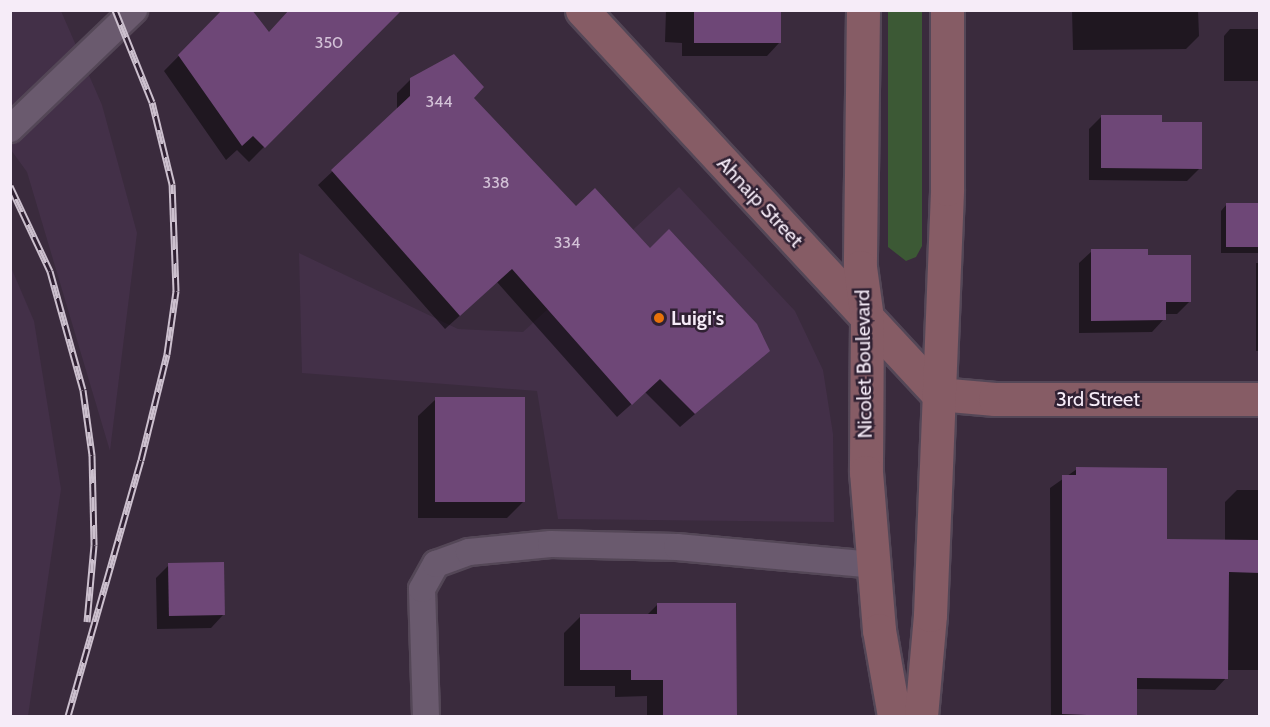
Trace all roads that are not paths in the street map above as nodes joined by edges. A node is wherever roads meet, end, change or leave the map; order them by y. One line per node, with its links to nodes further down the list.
1 (134, 10): 5 (lane)
2 (582, 10): 6 (main road, Ahnaip Street)
3 (863, 10): 6 (main road, Nicolet Boulevard)
4 (947, 10): 7 (main road)
5 (10, 129)
6 (867, 318): 7 (main road, Ahnaip Street); 9 (main road, Nicolet Boulevard)
7 (938, 394): 8 (main road, 3rd Street); 12 (main road)
8 (1260, 399)
9 (873, 565): 10 (lane); 11 (main road, Nicolet Boulevard)
10 (426, 717)
11 (894, 717)
12 (921, 717)

